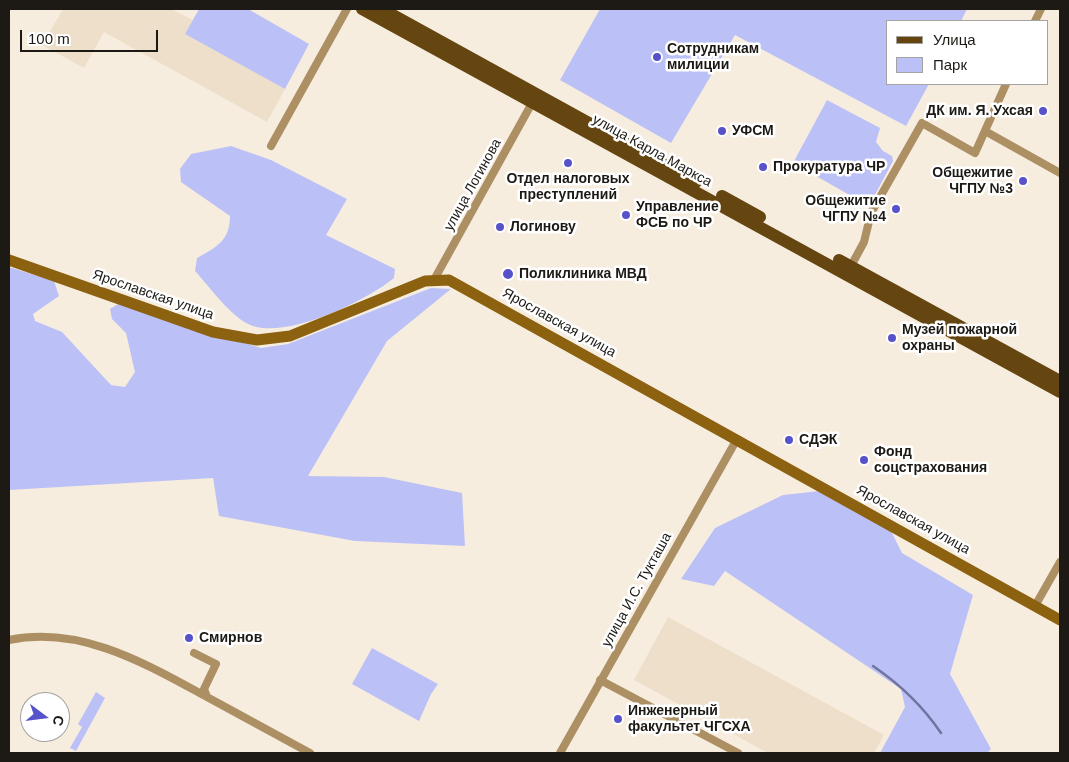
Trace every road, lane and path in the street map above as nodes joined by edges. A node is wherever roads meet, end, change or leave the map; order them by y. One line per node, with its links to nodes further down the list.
1 (347, 9): 7 (street)
2 (362, 9): 5 (main road, улица Карла Маркса)
3 (382, 9): 5 (main road, улица Карла Маркса)
4 (1006, 85): 6 (street)
5 (534, 98): 10 (main road, улица Карла Маркса); 11 (street, улица Логинова)
6 (985, 131): 8 (street); 10 (street)
7 (271, 146)
8 (1060, 173)
9 (9, 260): 11 (street, Ярославская улица)
10 (849, 270): 12 (main road, улица Карла Маркса); 13 (main road, улица Карла Маркса)
11 (435, 278): 14 (street, Ярославская улица)
12 (1060, 381)
13 (1060, 392)
14 (737, 439): 16 (street, Ярославская улица); 20 (street, улица И.С. Тукташа)
15 (1060, 562): 16 (street)
16 (1035, 606): 17 (street, Ярославская улица)
17 (1060, 620)
18 (9, 640): 21 (street)
19 (194, 653): 21 (street)
20 (600, 680): 23 (street, улица И.С. Тукташа); 24 (street)
21 (207, 697): 22 (street)
22 (310, 753)
23 (560, 753)
24 (738, 753)

